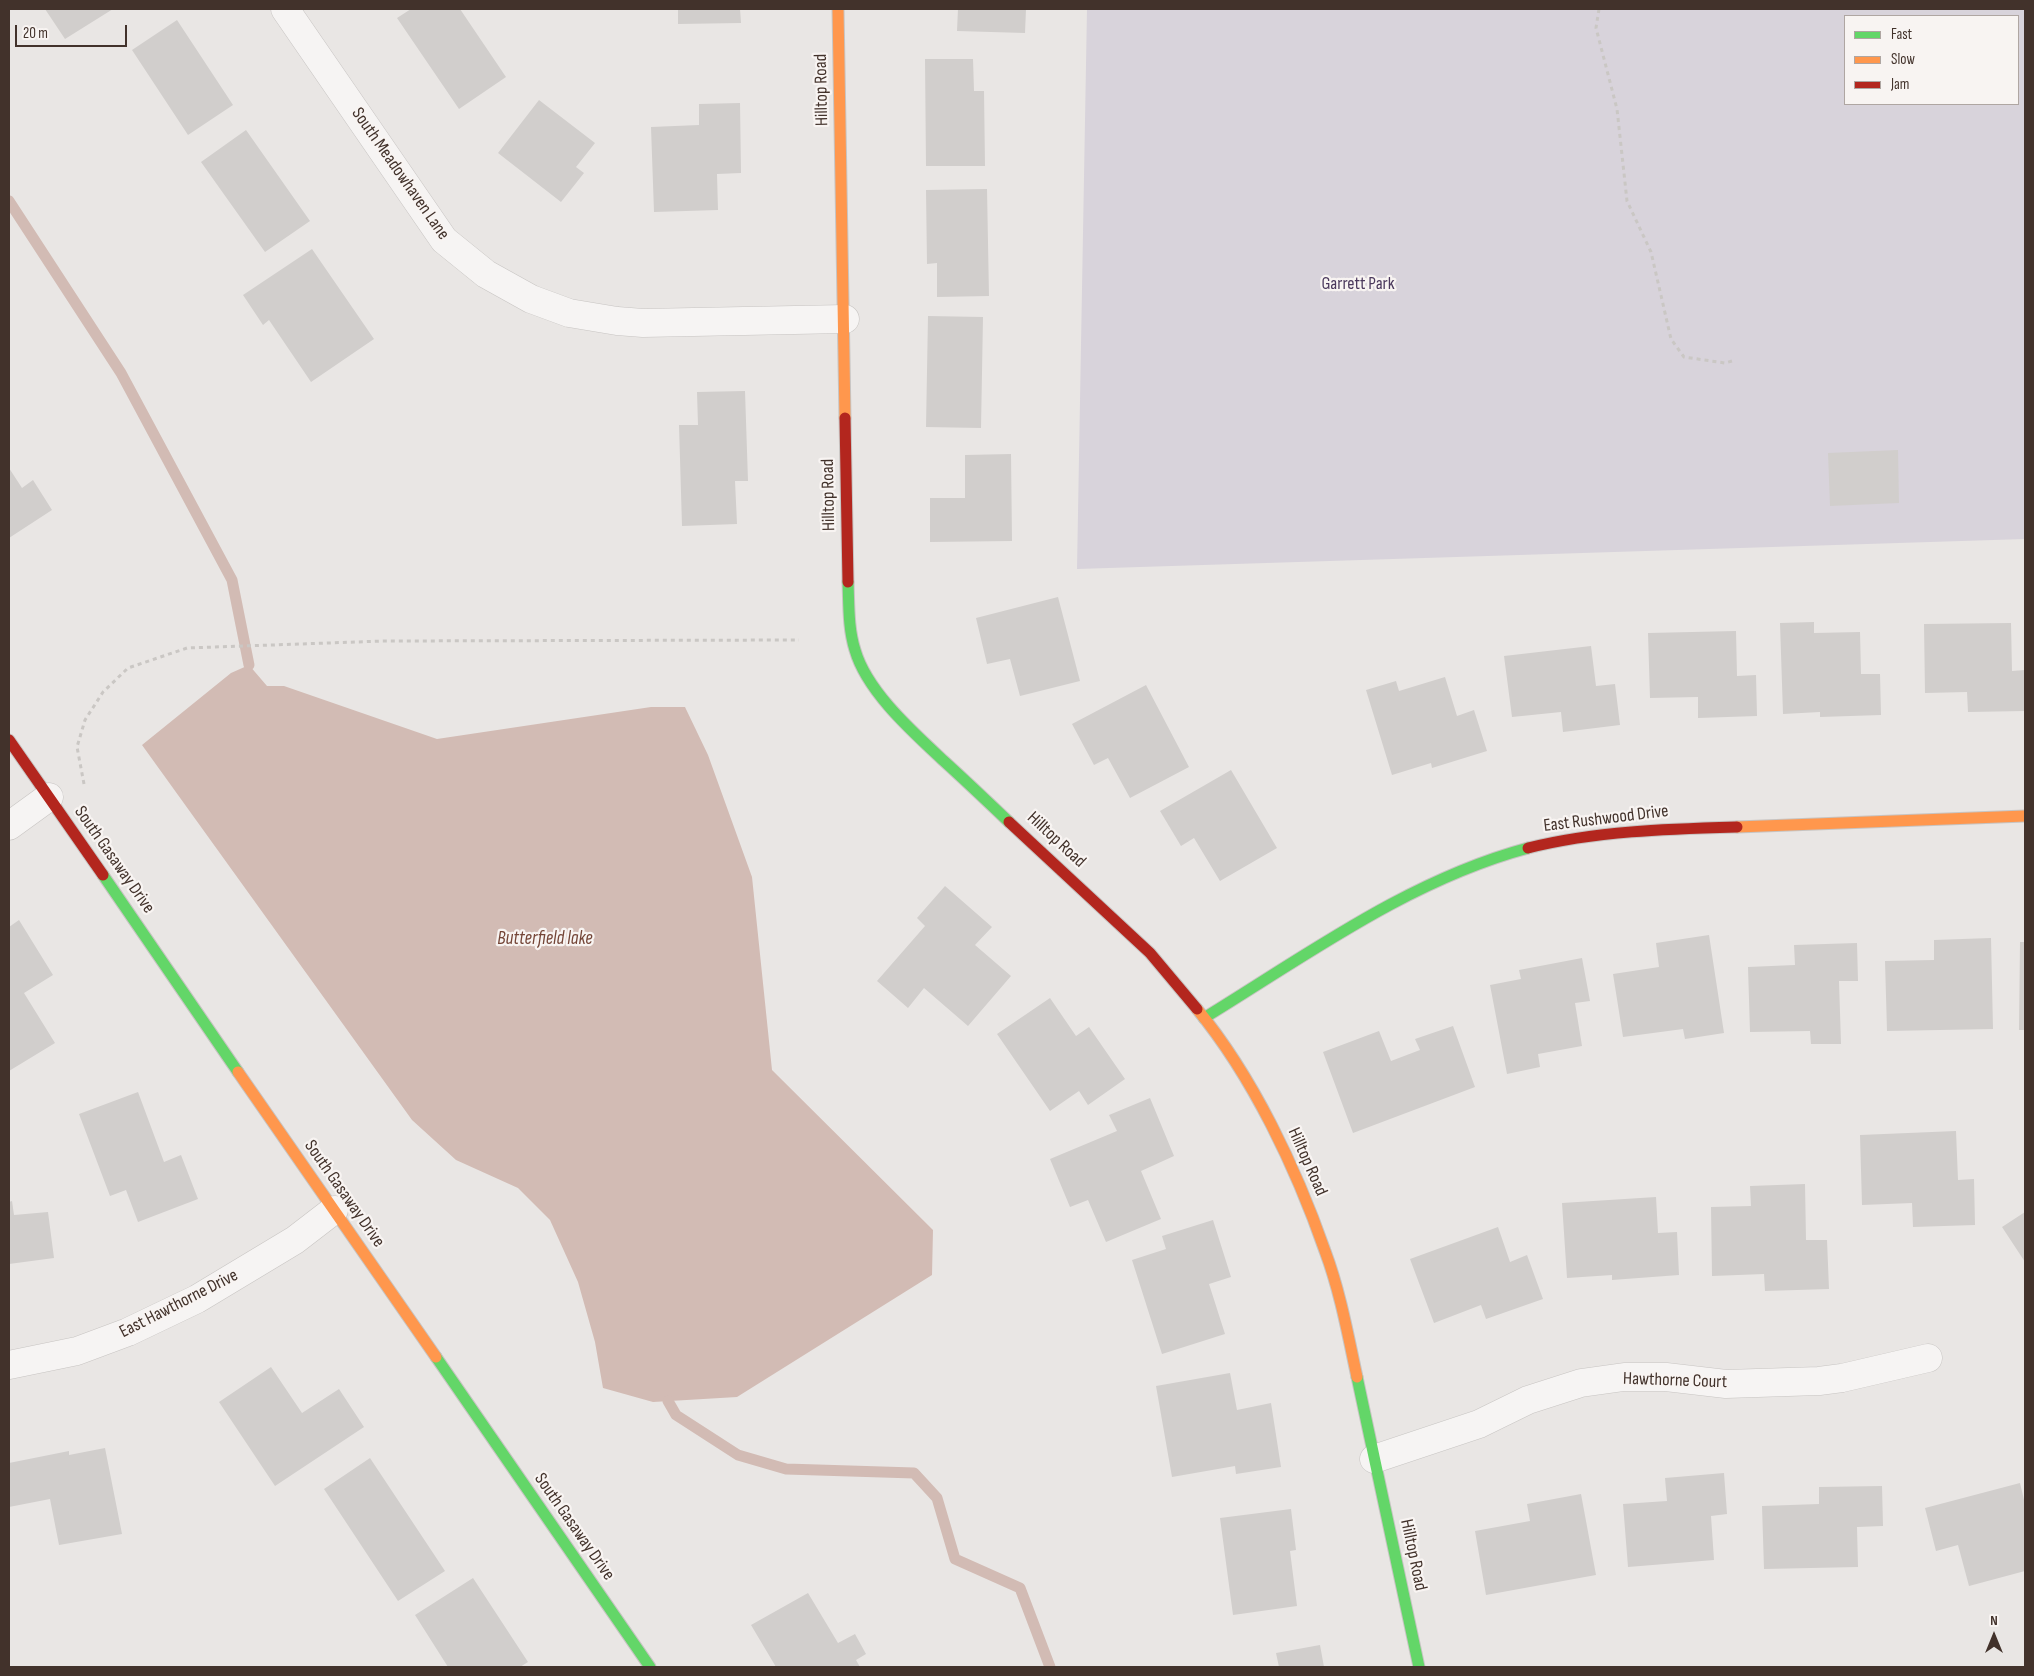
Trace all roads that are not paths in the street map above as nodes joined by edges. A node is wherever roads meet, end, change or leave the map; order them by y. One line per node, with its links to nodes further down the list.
1 (285, 9): 3 (street, South Meadowhaven Lane)
2 (838, 9): 3 (street, Hilltop Road)
3 (845, 319): 8 (street, Hilltop Road)
4 (9, 740): 5 (street, South Gasaway Drive)
5 (49, 797): 7 (street); 9 (street, South Gasaway Drive)
6 (2025, 816): 8 (street, East Rushwood Drive)
7 (9, 826)
8 (1204, 1018): 12 (street, Hilltop Road)
9 (334, 1210): 11 (street, East Hawthorne Drive); 13 (street, South Gasaway Drive)
10 (1928, 1358): 12 (street, Hawthorne Court)
11 (9, 1365)
12 (1374, 1459): 14 (street, Hilltop Road)
13 (650, 1667)
14 (1419, 1667)

